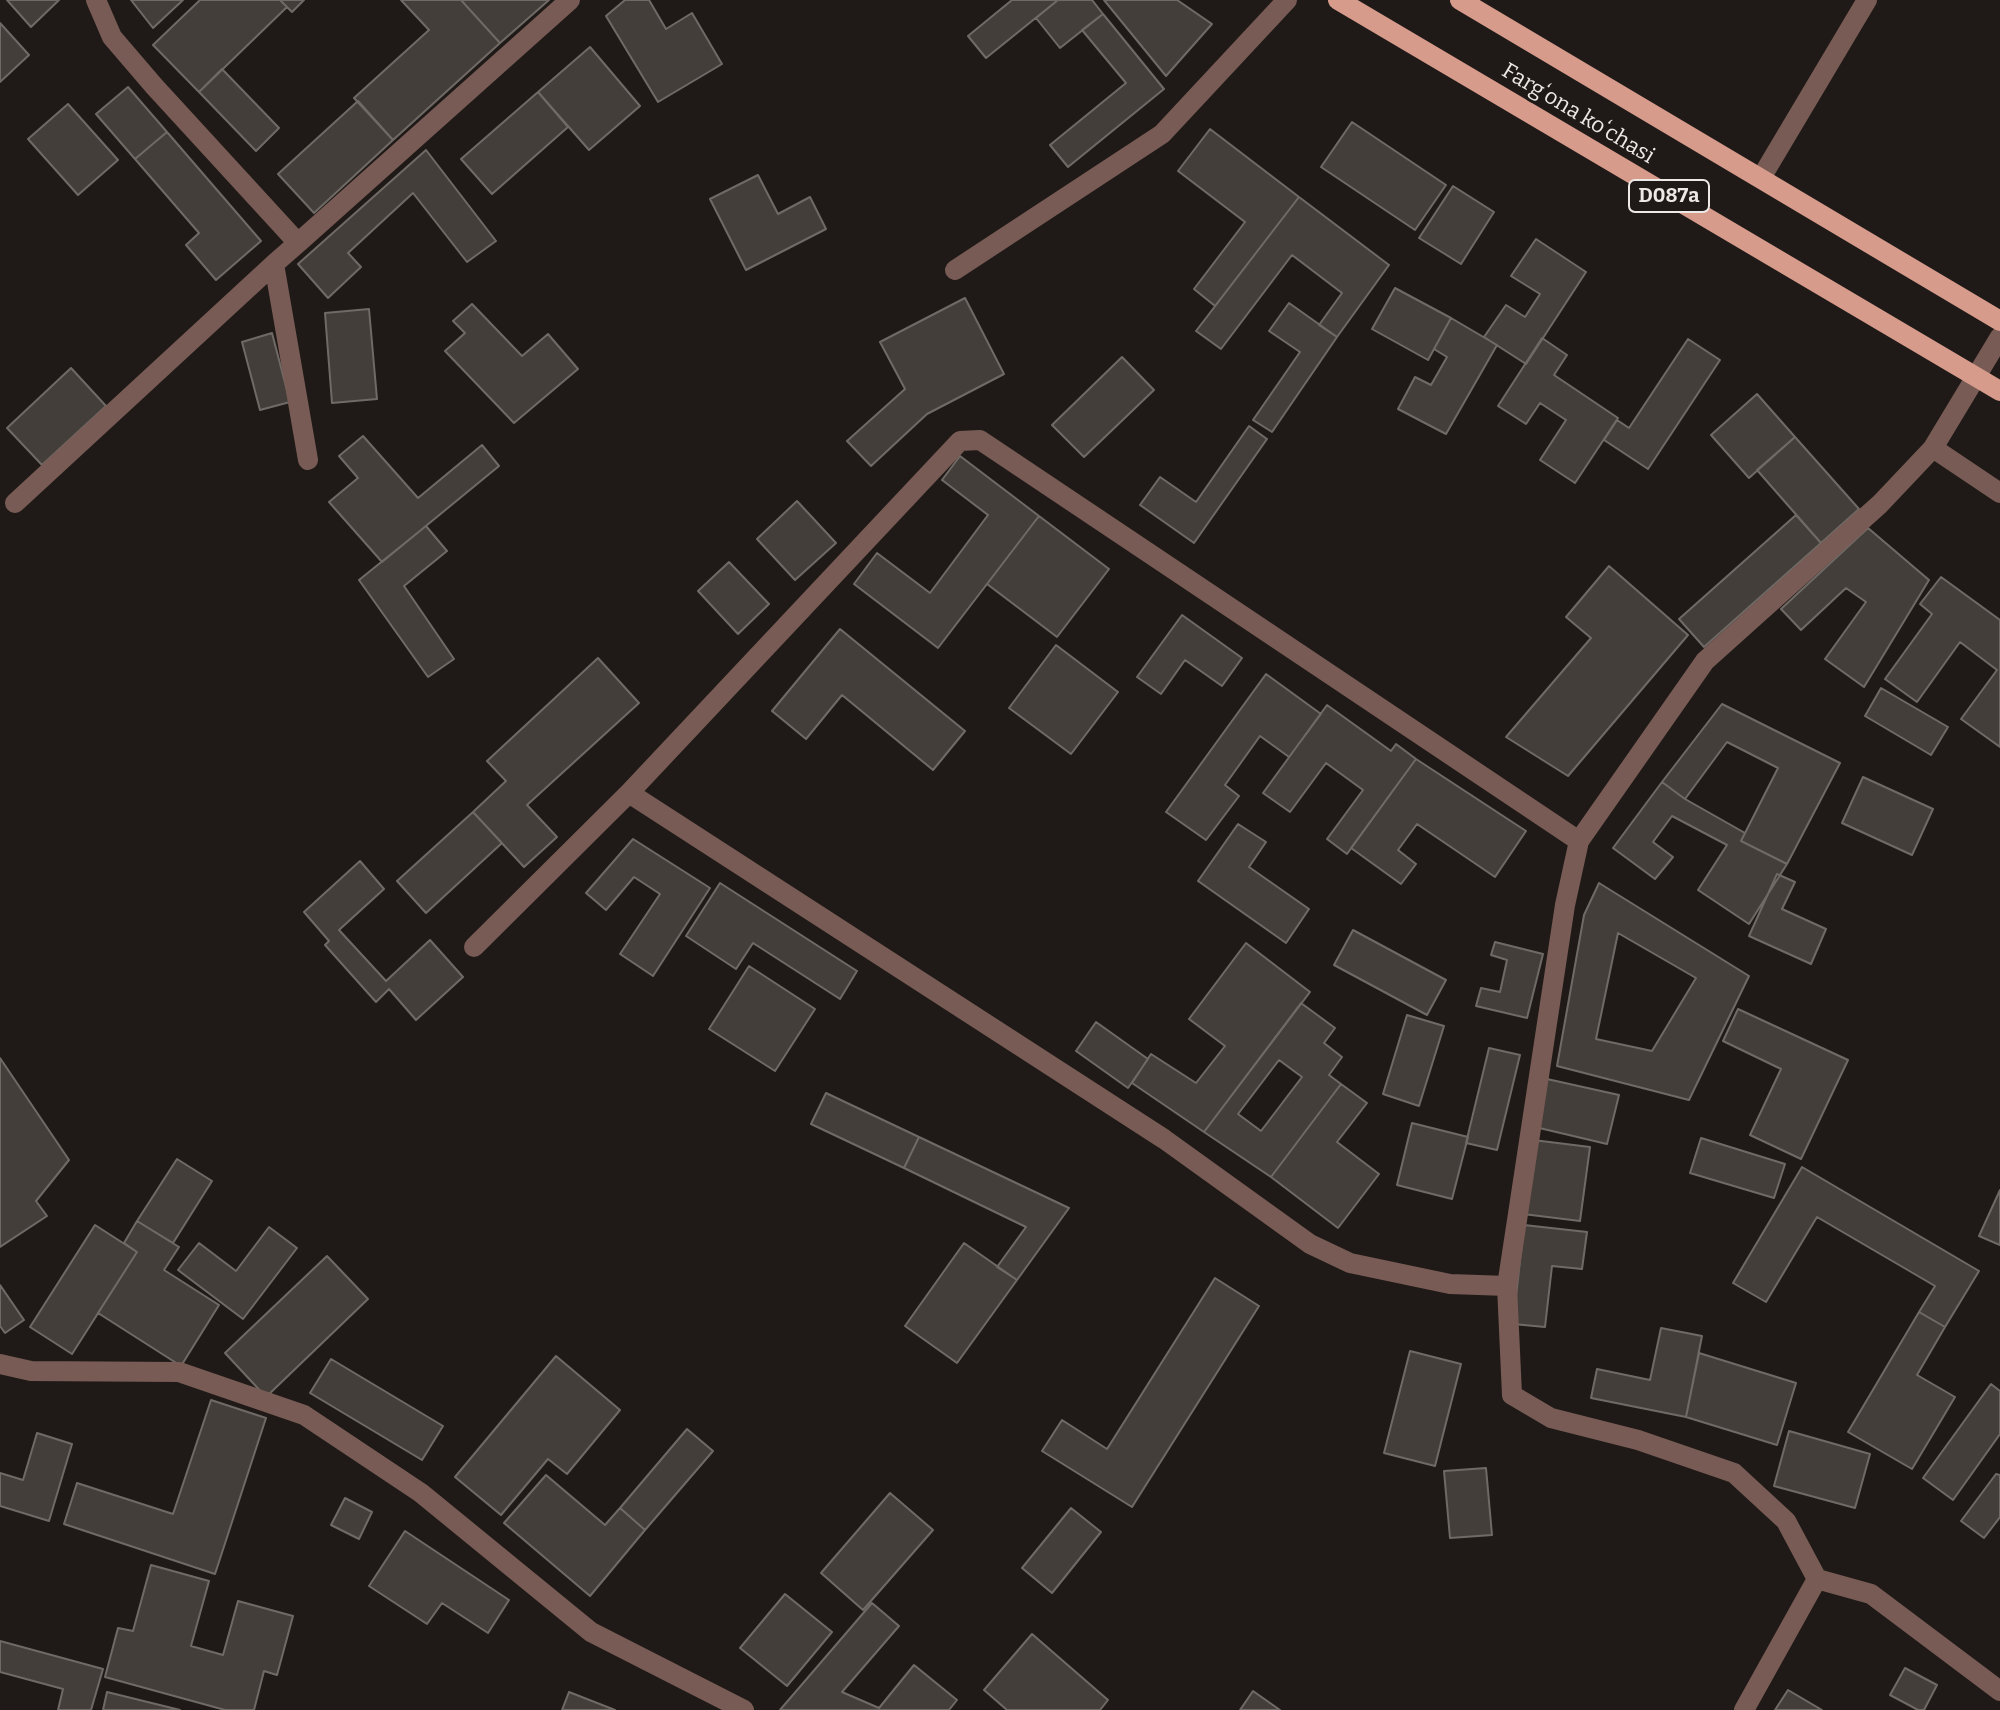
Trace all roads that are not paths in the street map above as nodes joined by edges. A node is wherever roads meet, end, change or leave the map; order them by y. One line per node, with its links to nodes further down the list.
1 (96, 0): 8 (street)
2 (570, 0): 8 (street)
3 (1287, 0): 10 (street)
4 (1338, 0): 13 (main road, Fargʻona koʻchasi / D087a)
5 (1460, 0): 7 (main road, Fargʻona koʻchasi / D087a)
6 (1867, 0): 7 (street)
7 (1761, 178): 11 (main road, Fargʻona koʻchasi / D087a)
8 (298, 243): 9 (street)
9 (274, 264): 16 (street); 18 (street)
10 (955, 270)
11 (2000, 321)
12 (2000, 337): 13 (street)
13 (1975, 376): 14 (main road, Fargʻona koʻchasi / D087a); 15 (street)
14 (2000, 391)
15 (1933, 448): 17 (street); 20 (street)
16 (308, 460)
17 (2000, 493)
18 (15, 503)
19 (629, 793): 20 (street); 21 (street); 22 (street)
20 (1579, 841): 22 (street)
21 (474, 947)
22 (1507, 1286): 24 (street)
23 (0, 1364): 26 (street)
24 (1817, 1579): 25 (street); 27 (street)
25 (2000, 1691)
26 (744, 1710)
27 (1744, 1710)

